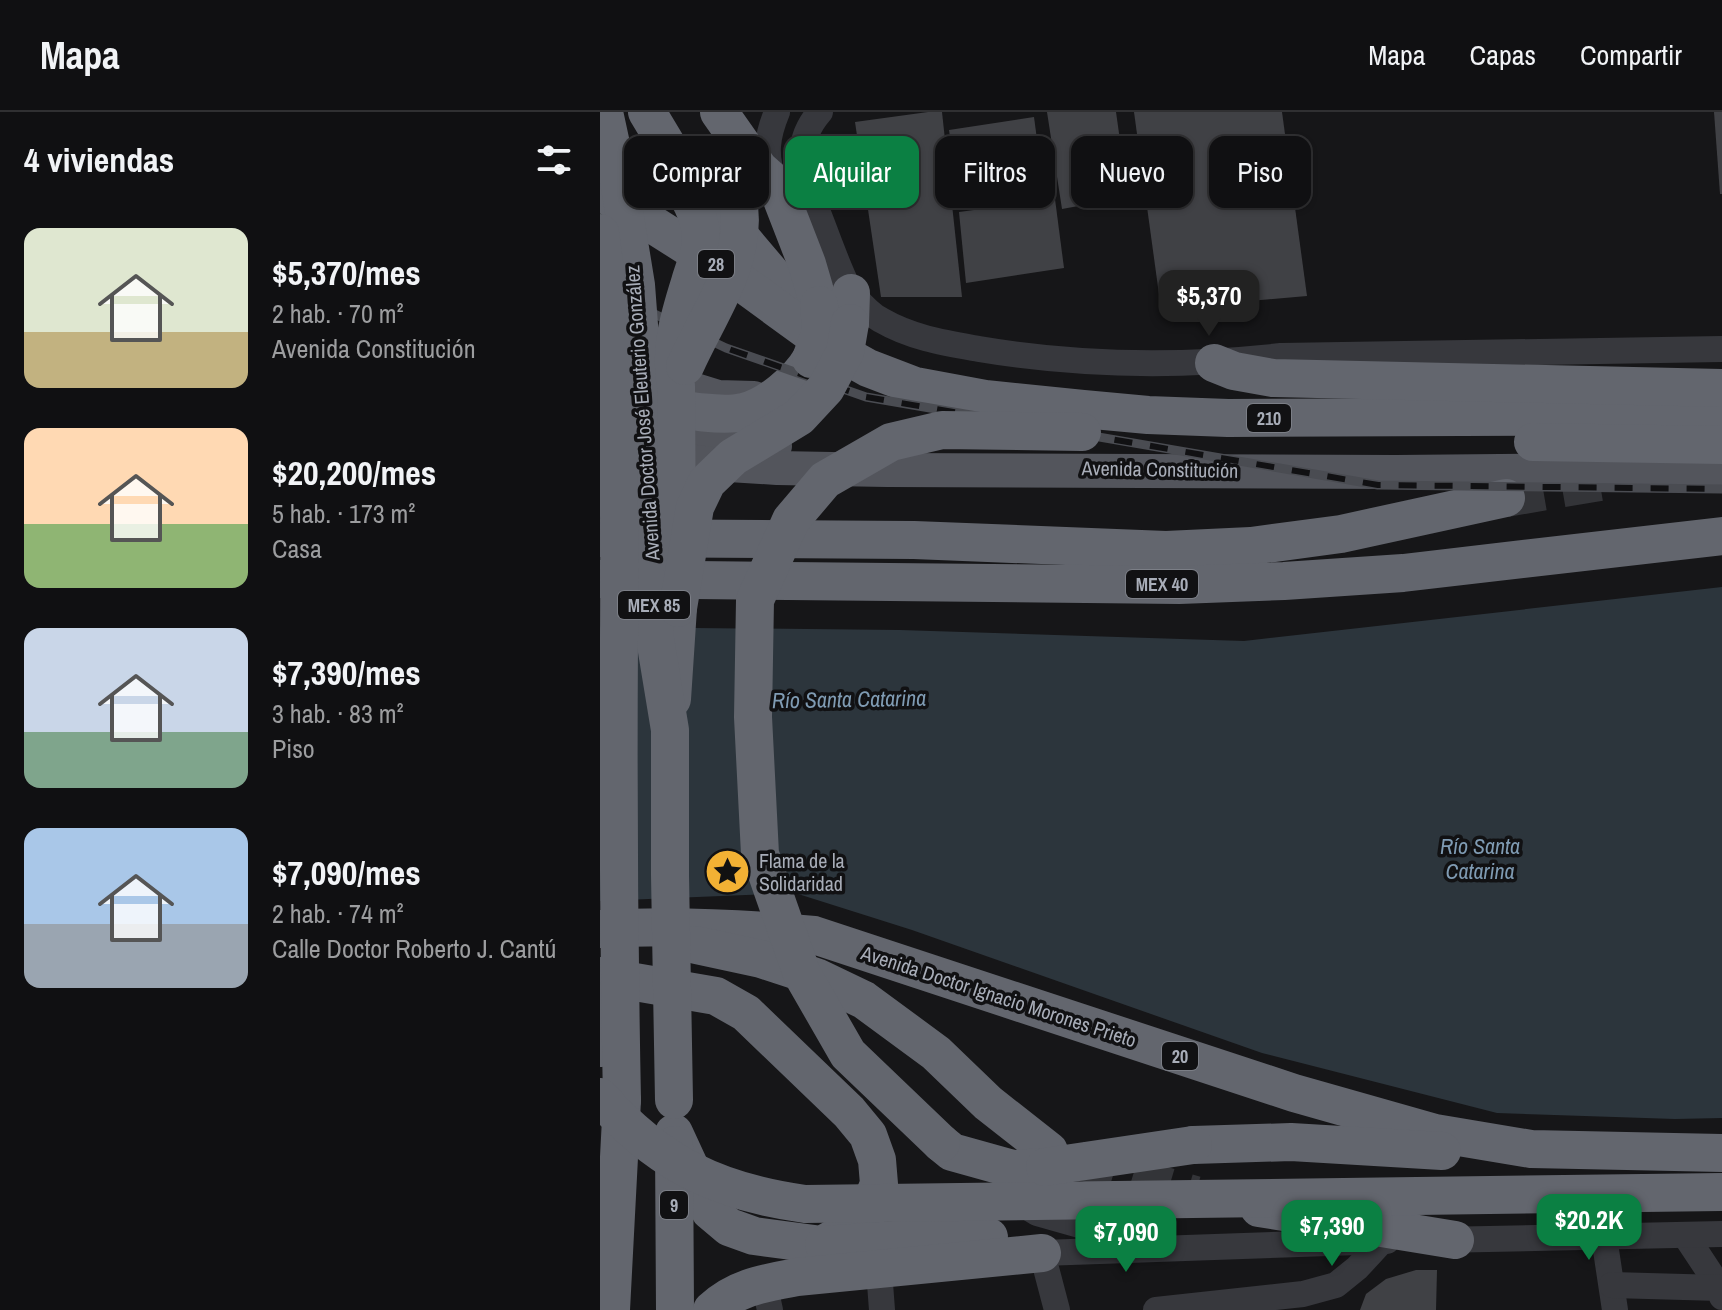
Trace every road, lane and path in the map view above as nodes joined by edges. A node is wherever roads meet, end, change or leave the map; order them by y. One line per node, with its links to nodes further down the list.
1 (604, 112): 35 (highway, Avenida Doctor José Eleuterio González / MEX 85, bridge)
2 (647, 112): 11 (highway)
3 (694, 112): 15 (highway, bridge)
4 (719, 112): 8 (highway)
5 (777, 112): 8 (street)
6 (820, 112): 11 (street)
7 (600, 141): 15 (highway, bridge)
8 (776, 184): 11 (highway)
9 (600, 191): 11 (highway, 28)
10 (600, 233): 34 (highway, Avenida Doctor José Eleuterio González / MEX 85, bridge)
11 (832, 325): 14 (street); 17 (highway); 20 (highway, 210); 33 (highway, bridge)
12 (1722, 349): 14 (street)
13 (600, 361): 17 (main road)
14 (1214, 363): 16 (highway)
15 (676, 386): 33 (highway, bridge)
16 (1722, 388)
17 (773, 397): 18 (highway)
18 (600, 399)
19 (600, 407): 24 (main road)
20 (1722, 416)
21 (600, 442): 24 (main road, Avenida Constitución)
22 (1722, 445): 42 (highway, bridge)
23 (1722, 469): 24 (main road, Avenida Constitución)
24 (906, 470)
25 (1506, 498): 29 (highway, MEX 40)
26 (1722, 536): 32 (highway, MEX 40)
27 (600, 538): 28 (highway, MEX 40)
28 (914, 540): 29 (highway, MEX 40); 32 (highway)
29 (1166, 550): 32 (highway)
30 (600, 566): 34 (highway)
31 (600, 579): 32 (highway, MEX 40)
32 (1032, 581)
33 (678, 608): 35 (highway, bridge)
34 (619, 640): 38 (highway, Avenida Doctor José Eleuterio González / MEX 85, bridge)
35 (670, 730): 41 (highway, Avenida Doctor José Eleuterio González / MEX 85, bridge)
36 (645, 926): 37 (highway, Avenida Doctor Ignacio Morones Prieto / 20); 43 (highway, Avenida Doctor Ignacio Morones Prieto / 20); 45 (highway, 20)
37 (600, 929)
38 (610, 981): 39 (highway); 40 (highway, Avenida Doctor José Eleuterio González / MEX 85, bridge); 53 (highway)
39 (600, 1048)
40 (611, 1099): 46 (highway, bridge); 61 (highway, Avenida Doctor José Eleuterio González)
41 (674, 1116): 53 (highway); 62 (highway, 9)
42 (946, 1147): 45 (highway); 54 (street)
43 (1531, 1149): 44 (highway, Avenida Doctor Ignacio Morones Prieto / 20); 45 (highway, bridge)
44 (1722, 1153)
45 (1047, 1159)
46 (1722, 1192)
47 (1217, 1202): 51 (highway)
48 (1722, 1234): 49 (street)
49 (1685, 1235): 50 (street); 57 (street)
50 (1604, 1237): 51 (street); 59 (street)
51 (1455, 1240): 52 (street)
52 (1382, 1241): 54 (street); 66 (street)
53 (822, 1245): 55 (highway)
54 (1159, 1248): 55 (street)
55 (1042, 1253): 56 (highway); 65 (street)
56 (879, 1270): 58 (highway); 64 (street)
57 (1721, 1292): 59 (street)
58 (767, 1296): 63 (highway)
59 (1613, 1297)
60 (600, 1300): 61 (highway)
61 (608, 1310)
62 (675, 1310)
63 (712, 1310)
64 (882, 1310)
65 (1057, 1310)
66 (1156, 1310)

